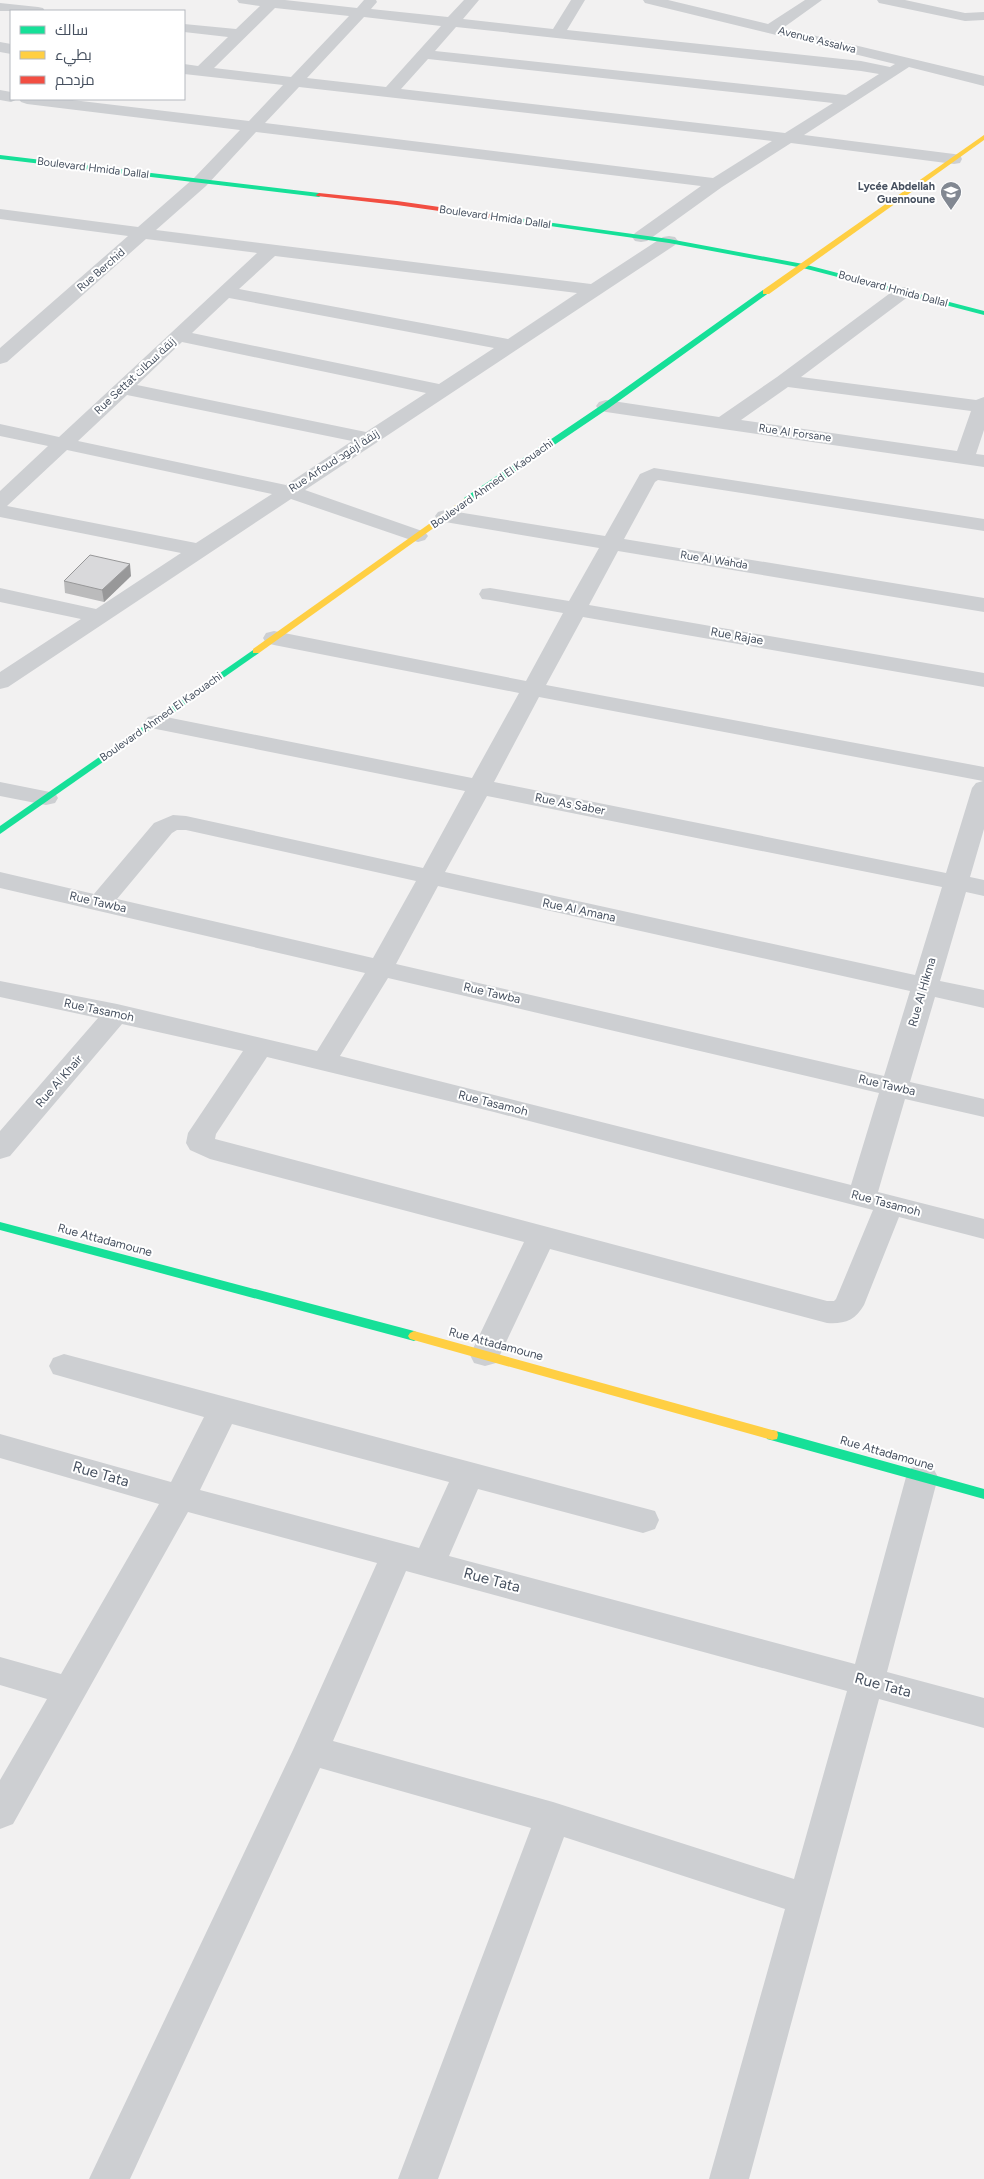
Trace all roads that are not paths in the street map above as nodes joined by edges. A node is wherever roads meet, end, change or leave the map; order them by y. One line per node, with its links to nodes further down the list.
1 (244, 0): 8 (street)
2 (371, 0): 11 (street, Rue Berchid)
3 (472, 0): 13 (street)
4 (578, 0): 16 (street)
5 (650, 0): 15 (street, Avenue Assalwa)
6 (816, 0): 15 (street)
7 (884, 0): 12 (street)
8 (271, 3): 11 (street); 17 (street)
9 (0, 7): 10 (street)
10 (28, 10)
11 (360, 12): 13 (street); 26 (street, Rue Berchid)
12 (984, 16)
13 (452, 22): 16 (street); 19 (street)
14 (185, 28): 17 (street)
15 (771, 29): 18 (street, Avenue Assalwa)
16 (558, 33): 21 (street)
17 (240, 34): 23 (street)
18 (851, 48): 20 (street, Avenue Assalwa); 21 (street)
19 (424, 54): 27 (street); 29 (street)
20 (908, 62): 24 (street); 25 (street, Avenue Assalwa)
21 (836, 63): 24 (street)
22 (185, 69): 23 (street)
23 (202, 71): 26 (street)
24 (893, 72): 29 (street)
25 (984, 81)
26 (294, 82): 27 (street); 30 (street, Rue Berchid)
27 (389, 93): 32 (street)
28 (35, 100): 30 (street)
29 (848, 100): 32 (street)
30 (252, 127): 35 (street, Rue Berchid); 36 (street)
31 (984, 137): 34 (street, Boulevard Ahmed El Kaouachi)
32 (788, 138): 34 (street); 36 (street)
33 (0, 157): 35 (street, Boulevard Hmida Dallal)
34 (954, 159): 42 (street, Boulevard Ahmed El Kaouachi)
35 (200, 182): 38 (street, Rue Berchid); 39 (street, Boulevard Hmida Dallal)
36 (716, 183): 39 (street)
37 (0, 214): 38 (street)
38 (144, 233): 41 (street); 49 (street, Rue Berchid)
39 (641, 237): 40 (street, Boulevard Hmida Dallal)
40 (669, 241): 42 (street, Boulevard Hmida Dallal); 43 (street, Rue Arfoud زنقة أرفود)
41 (270, 250): 43 (street); 44 (street, Rue Settat زنقة سطات)
42 (803, 266): 45 (street, Boulevard Hmida Dallal); 54 (street, Boulevard Ahmed El Kaouachi)
43 (594, 290): 48 (street, Rue Arfoud زنقة أرفود)
44 (224, 292): 47 (street, Rue Settat زنقة سطات); 48 (street)
45 (903, 292): 46 (street, Boulevard Hmida Dallal); 50 (street)
46 (984, 313)
47 (178, 336): 51 (street, Rue Settat زنقة سطات); 52 (street)
48 (510, 345): 52 (street, Rue Arfoud زنقة أرفود)
49 (0, 358)
50 (784, 381): 53 (street); 55 (street)
51 (122, 388): 57 (street); 58 (street, Rue Settat زنقة سطات)
52 (441, 390): 57 (street, Rue Arfoud زنقة أرفود)
53 (983, 405): 59 (street)
54 (606, 406): 55 (street, Rue Al Forsane); 64 (street, Boulevard Ahmed El Kaouachi)
55 (723, 423): 59 (street, Rue Al Forsane)
56 (0, 430): 58 (street)
57 (368, 438): 61 (street, Rue Arfoud زنقة أرفود)
58 (64, 442): 61 (street); 62 (street, Rue Settat زنقة سطات)
59 (964, 458): 60 (street, Rue Al Forsane)
60 (984, 461)
61 (287, 491): 66 (street); 68 (street, Rue Arfoud زنقة أرفود)
62 (0, 502)
63 (0, 511): 68 (street)
64 (444, 516): 66 (street, Boulevard Ahmed El Kaouachi); 67 (street, Rue Al Wahda)
65 (984, 525): 67 (street)
66 (418, 536): 74 (street, Boulevard Ahmed El Kaouachi)
67 (612, 543): 71 (street, Rue Al Wahda); 72 (street)
68 (198, 550): 73 (street, Rue Arfoud زنقة أرفود)
69 (490, 594): 72 (street, Rue Rajae)
70 (0, 595): 73 (street)
71 (984, 605)
72 (576, 608): 75 (street, Rue Rajae); 77 (street)
73 (98, 616): 76 (street, Rue Arfoud زنقة أرفود)
74 (274, 638): 77 (street); 78 (street, Boulevard Ahmed El Kaouachi)
75 (984, 680)
76 (0, 682)
77 (532, 689): 79 (street); 80 (street)
78 (156, 722): 80 (street, Rue As Saber); 83 (street, Boulevard Ahmed El Kaouachi)
79 (984, 774)
80 (480, 786): 85 (street); 87 (street, Rue As Saber)
81 (984, 788): 87 (street, Rue Al Hikma)
82 (0, 789): 83 (street)
83 (46, 798): 84 (street, Boulevard Ahmed El Kaouachi)
84 (0, 830)
85 (431, 877): 89 (street, Rue Al Amana); 90 (street); 91 (street, Rue Al Amana)
86 (0, 880): 89 (street, Rue Tawba)
87 (955, 882): 88 (street, Rue As Saber); 91 (street, Rue Al Hikma)
88 (984, 888)
89 (101, 902): 90 (street, Rue Tawba)
90 (381, 968): 96 (street); 97 (street, Rue Tawba)
91 (923, 986): 93 (street, Rue Al Amana); 97 (street, Rue Al Hikma)
92 (0, 990): 94 (street, Rue Tasamoh)
93 (984, 1000)
94 (117, 1013): 95 (street, Rue Tasamoh); 99 (street, Rue Al Khair)
95 (260, 1047): 96 (street, Rue Tasamoh); 104 (street)
96 (324, 1060): 100 (street, Rue Tasamoh)
97 (896, 1088): 98 (street, Rue Tawba); 100 (street, Rue Al Hikma)
98 (984, 1108)
99 (0, 1149)
100 (862, 1197): 101 (street, Rue Tasamoh)
101 (890, 1204): 103 (street, Rue Tasamoh); 104 (street)
102 (0, 1226): 105 (street, Rue Attadamoune)
103 (984, 1228)
104 (541, 1236): 105 (street)
105 (485, 1355): 110 (street, Rue Attadamoune)
106 (64, 1366): 107 (street)
107 (224, 1410): 109 (street); 112 (street)
108 (0, 1446): 112 (street, Rue Tata)
109 (468, 1475): 113 (street); 114 (street)
110 (922, 1477): 111 (street, Rue Attadamoune); 116 (street)
111 (984, 1494)
112 (180, 1497): 114 (street, Rue Tata); 117 (street)
113 (644, 1520)
114 (413, 1559): 116 (street, Rue Tata); 119 (street)
115 (0, 1671): 117 (street)
116 (868, 1681): 118 (street, Rue Tata); 122 (street)
117 (70, 1691): 120 (street)
118 (984, 1713)
119 (311, 1750): 121 (street); 123 (street)
120 (0, 1813)
121 (552, 1818): 122 (street); 124 (street)
122 (805, 1899): 125 (street)
123 (109, 2179)
124 (418, 2179)
125 (729, 2179)

